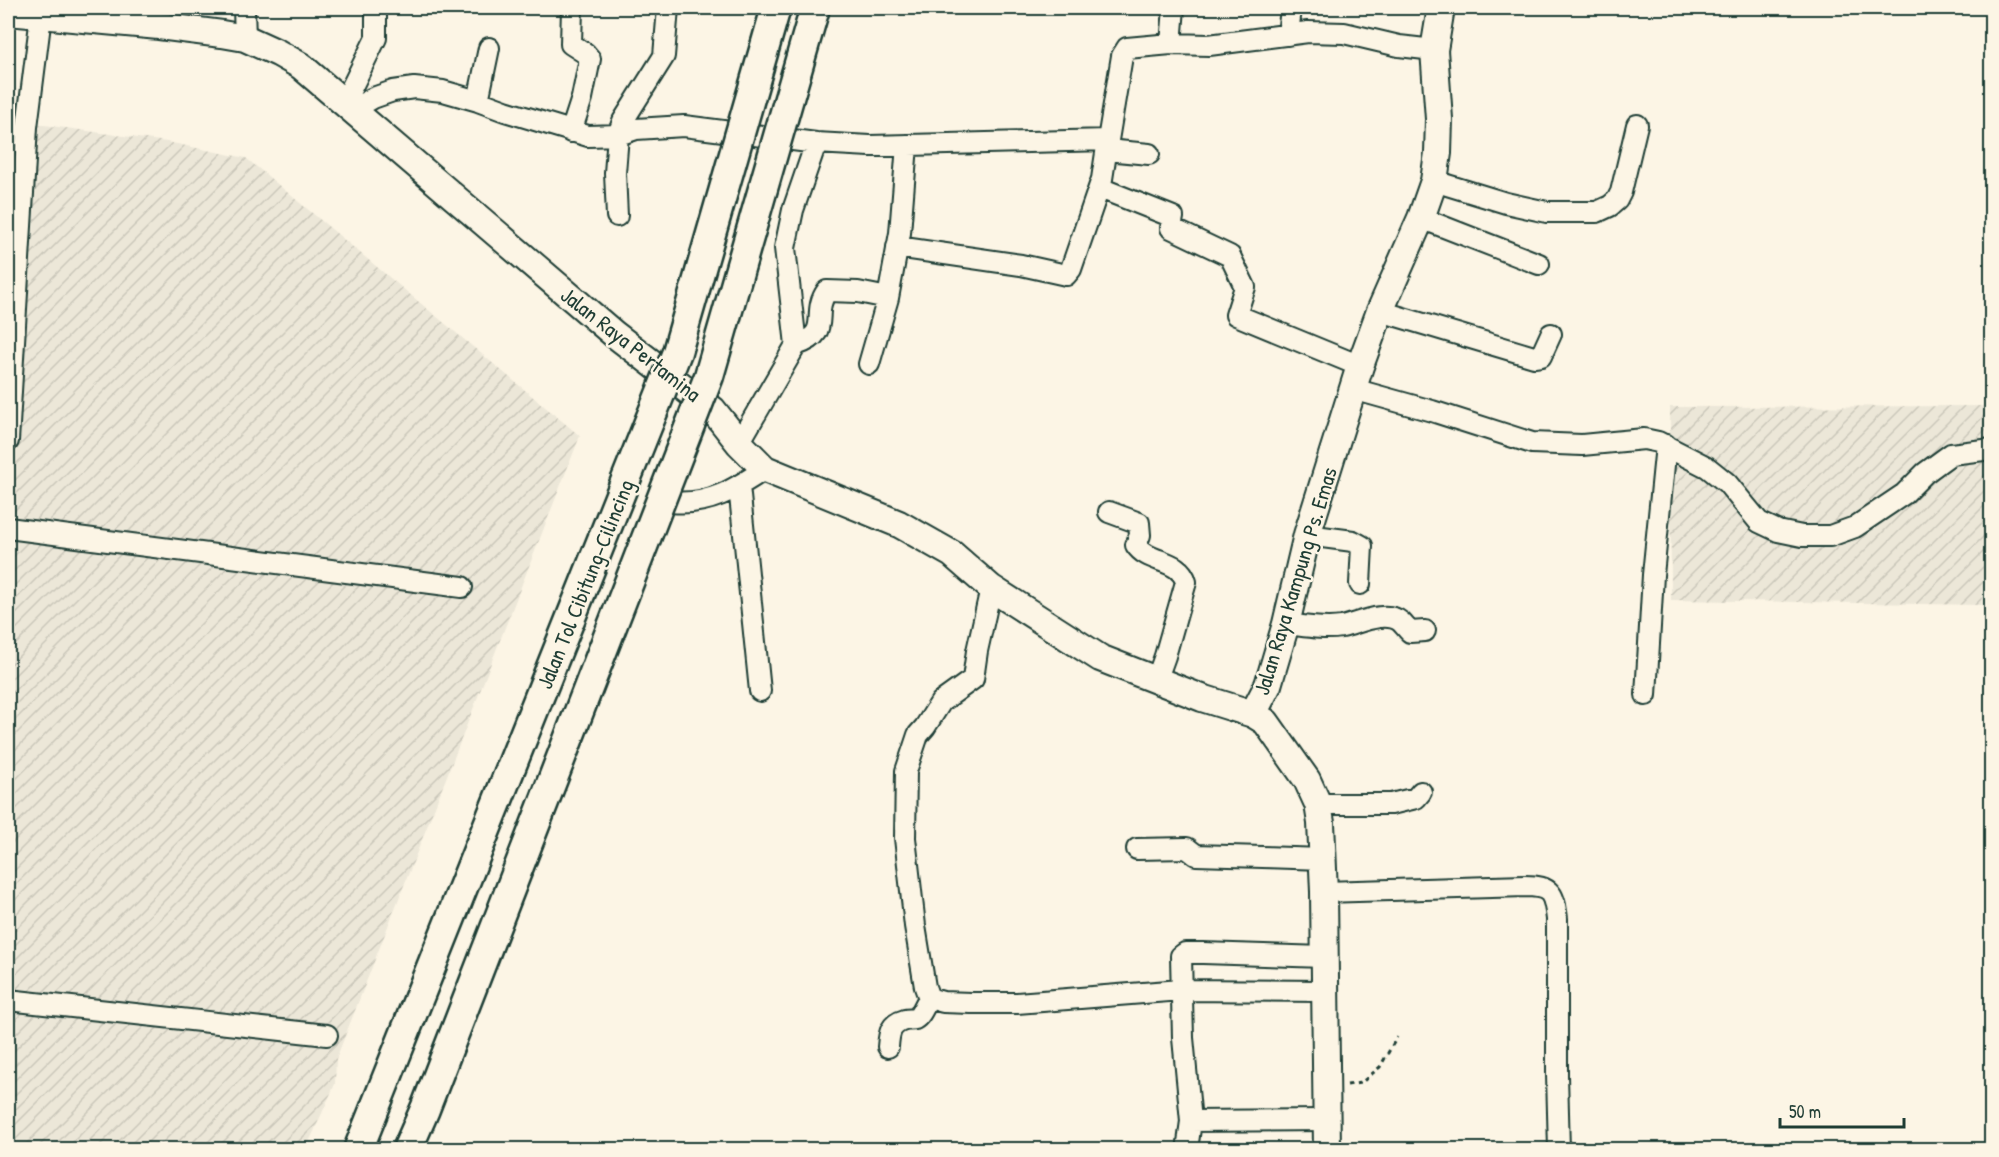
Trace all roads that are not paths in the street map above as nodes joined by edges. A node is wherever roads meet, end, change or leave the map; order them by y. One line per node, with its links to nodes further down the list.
1 (244, 8): 13 (street)
2 (376, 8): 18 (street)
3 (572, 8): 20 (street)
4 (668, 8): 21 (street)
5 (776, 8): 71 (highway, Jalan Tol Cibitung–Cilincing, bridge)
6 (815, 8): 72 (highway, Jalan Tol Cibitung–Cilincing, bridge)
7 (1174, 8): 14 (street)
8 (1291, 8): 12 (street)
9 (1441, 8): 16 (main road, Jalan Raya Kampung Ps. Emas)
10 (8, 12): 11 (main road, Jalan Raya Pertamina)
11 (40, 26): 13 (main road, Jalan Raya Pertamina); 38 (street)
12 (1288, 35): 14 (street); 16 (street)
13 (244, 38): 18 (main road, Jalan Raya Pertamina)
14 (1171, 44): 23 (street)
15 (489, 48): 17 (street)
16 (1434, 50): 26 (main road, Jalan Raya Kampung Ps. Emas)
17 (478, 101): 18 (street); 20 (street)
18 (348, 106): 39 (main road, Jalan Raya Pertamina)
19 (1637, 125): 26 (street)
20 (571, 132): 21 (street)
21 (618, 135): 22 (street); 28 (street)
22 (816, 143): 24 (street); 35 (street)
23 (1108, 145): 24 (street); 25 (street); 27 (street)
24 (907, 146): 30 (street)
25 (1149, 154)
26 (1434, 181): 29 (main road, Jalan Raya Kampung Ps. Emas)
27 (1100, 188): 30 (street); 37 (street)
28 (617, 216)
29 (1420, 218): 31 (street); 33 (main road, Jalan Raya Kampung Ps. Emas)
30 (897, 247): 32 (street)
31 (1539, 264)
32 (888, 298): 35 (street); 36 (street)
33 (1380, 311): 34 (street); 37 (main road, Jalan Raya Kampung Ps. Emas)
34 (1551, 334)
35 (796, 345): 39 (street)
36 (869, 364)
37 (1357, 378): 40 (street); 47 (main road, Jalan Raya Kampung Ps. Emas)
38 (8, 441)
39 (739, 443): 42 (main road, Jalan Raya Pertamina)
40 (1666, 445): 41 (street); 55 (street)
41 (1992, 449)
42 (765, 469): 43 (street); 50 (main road, Jalan Raya Pertamina)
43 (739, 486): 44 (street); 54 (street)
44 (671, 502)
45 (1109, 512): 53 (street)
46 (8, 528): 49 (street)
47 (1307, 535): 48 (street); 51 (main road, Jalan Raya Kampung Ps. Emas)
48 (1360, 584)
49 (462, 587)
50 (991, 588): 53 (main road, Jalan Raya Pertamina); 65 (street)
51 (1286, 624): 52 (street); 56 (main road, Jalan Raya Kampung Ps. Emas)
52 (1425, 631)
53 (1156, 681): 56 (main road, Jalan Raya Pertamina)
54 (760, 691)
55 (1646, 695)
56 (1253, 714): 58 (main road, Jalan Raya Kampung Ps. Emas)
57 (1421, 792): 58 (street)
58 (1318, 804): 60 (main road, Jalan Raya Kampung Ps. Emas)
59 (1137, 849): 60 (street)
60 (1323, 859): 61 (main road, Jalan Raya Kampung Ps. Emas)
61 (1324, 892): 62 (main road, Jalan Raya Kampung Ps. Emas); 75 (street)
62 (1324, 957): 63 (street); 64 (main road, Jalan Raya Kampung Ps. Emas)
63 (1181, 990): 64 (street); 65 (street); 70 (street)
64 (1324, 991): 69 (main road, Jalan Raya Kampung Ps. Emas)
65 (929, 998): 68 (street)
66 (8, 1000): 67 (street)
67 (327, 1035)
68 (888, 1047)
69 (1327, 1120): 70 (street); 74 (main road, Jalan Raya Kampung Ps. Emas)
70 (1191, 1121): 73 (street)
71 (358, 1149)
72 (407, 1149)
73 (1187, 1149)
74 (1327, 1149)
75 (1559, 1149)

